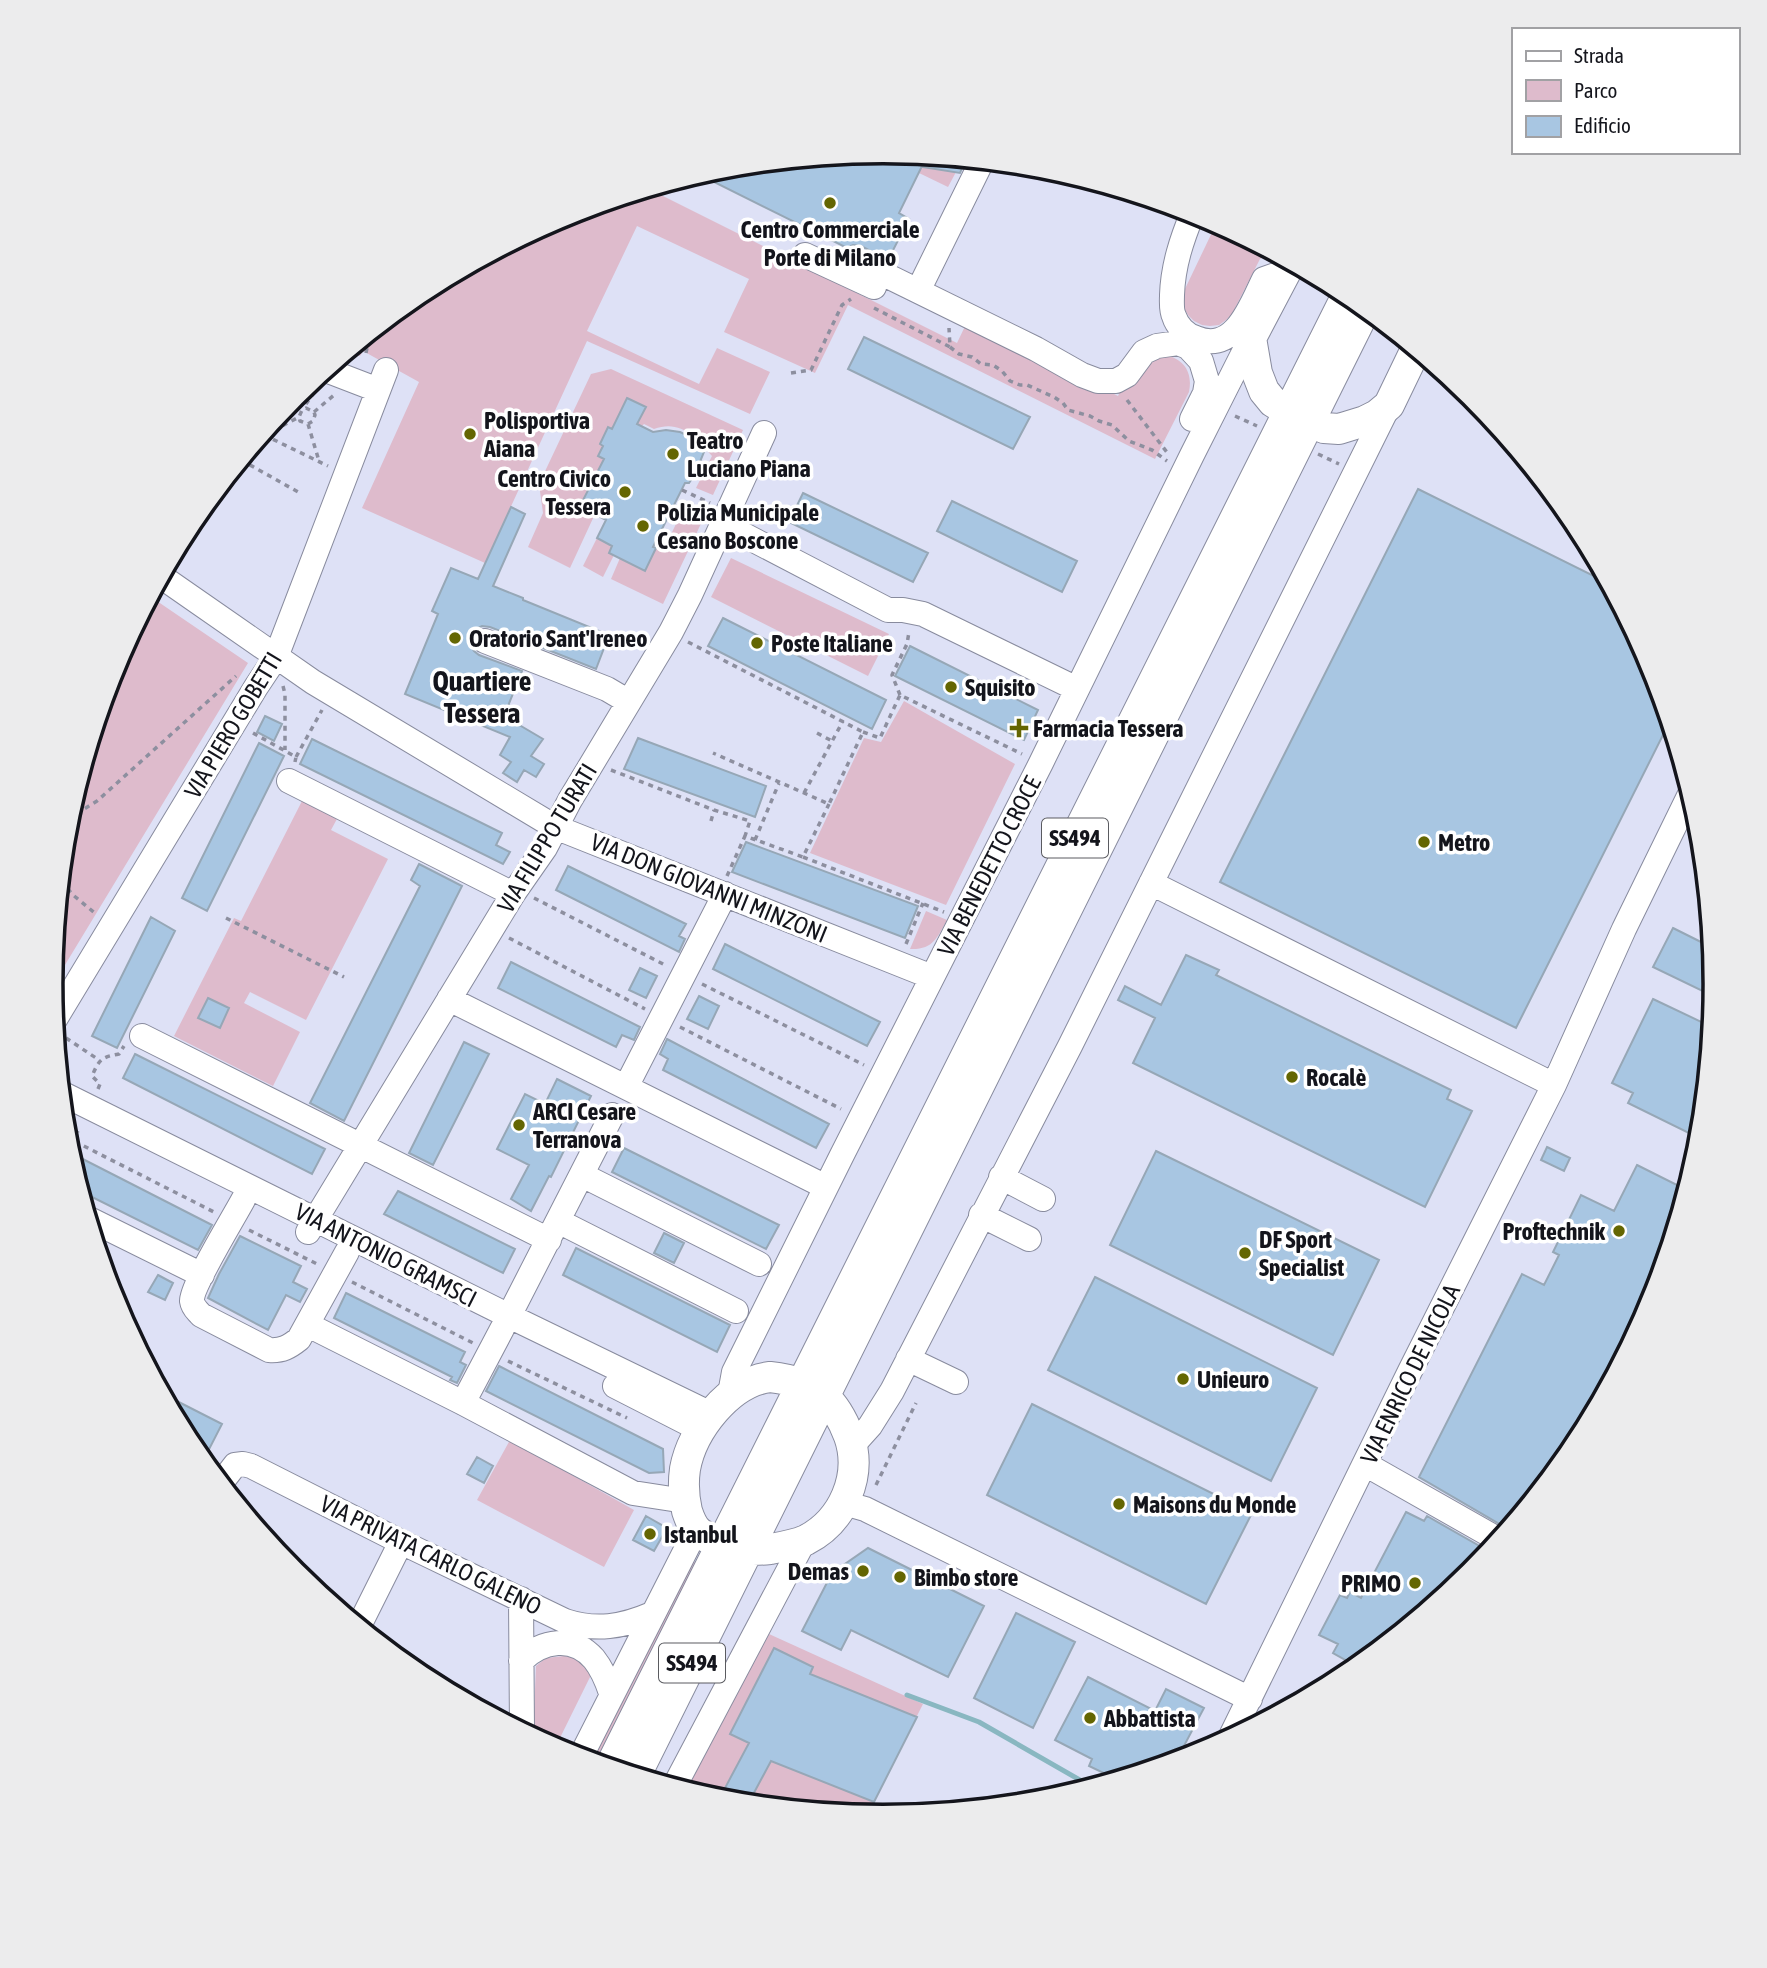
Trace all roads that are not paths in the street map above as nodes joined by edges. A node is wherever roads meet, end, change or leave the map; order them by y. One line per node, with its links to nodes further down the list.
1 (978, 170): 7 (street)
2 (1196, 226): 8 (street)
3 (805, 255): 10 (street)
4 (855, 260): 7 (street)
5 (1285, 268): 8 (street)
6 (1287, 269): 12 (main road, VIA BENEDETTO CROCE)
7 (918, 291): 10 (street)
8 (1172, 296): 13 (street)
9 (1343, 305): 17 (main road, SS494)
10 (955, 316): 13 (street)
11 (1360, 317): 17 (main road, SS494)
12 (1251, 338): 17 (main road); 19 (street, VIA BENEDETTO CROCE)
13 (1144, 352): 19 (street)
14 (1412, 357): 16 (main road)
15 (338, 371): 23 (street, VIA PIERO GOBETTI)
16 (1389, 405): 17 (main road); 31 (street)
17 (1299, 417): 62 (main road, SS494)
18 (764, 433): 20 (street, VIA FILIPPO TURATI)
19 (1187, 464): 24 (street, VIA BENEDETTO CROCE)
20 (725, 517): 24 (street); 25 (street, VIA FILIPPO TURATI)
21 (169, 582): 23 (street, VIA DON GIOVANNI MINZONI)
22 (485, 641): 25 (street)
23 (276, 657): 28 (street, VIA DON GIOVANNI MINZONI); 35 (street, VIA PIERO GOBETTI)
24 (1077, 689): 33 (street, VIA BENEDETTO CROCE)
25 (629, 702): 28 (street, VIA FILIPPO TURATI)
26 (289, 781): 32 (street)
27 (1684, 806): 37 (street, VIA ENRICO DE NICOLA)
28 (555, 827): 30 (street, VIA DON GIOVANNI MINZONI); 32 (street, VIA FILIPPO TURATI)
29 (1690, 833): 37 (street, VIA ENRICO DE NICOLA)
30 (727, 882): 33 (street, VIA DON GIOVANNI MINZONI); 39 (street)
31 (1152, 883): 38 (street); 45 (street)
32 (513, 894): 34 (street, VIA FILIPPO TURATI)
33 (932, 976): 46 (street, VIA BENEDETTO CROCE)
34 (449, 999): 39 (street); 43 (street, VIA FILIPPO TURATI)
35 (64, 1016)
36 (142, 1036): 43 (street)
37 (1570, 1050): 38 (street, VIA ENRICO DE NICOLA)
38 (1553, 1085): 66 (street, VIA ENRICO DE NICOLA)
39 (626, 1087): 46 (street)
40 (71, 1098): 51 (street, VIA ANTONIO GRAMSCI)
41 (612, 1115): 44 (street)
42 (74, 1117): 48 (street, VIA ANTONIO GRAMSCI)
43 (361, 1144): 51 (street, VIA FILIPPO TURATI); 52 (street)
44 (582, 1175): 52 (street); 55 (street)
45 (1001, 1177): 47 (street); 49 (street)
46 (827, 1186): 64 (street, VIA BENEDETTO CROCE)
47 (1044, 1199)
48 (237, 1211): 51 (street, VIA ANTONIO GRAMSCI); 56 (street)
49 (981, 1215): 53 (street); 60 (street)
50 (100, 1224): 56 (street)
51 (312, 1226): 54 (street, VIA ANTONIO GRAMSCI); 58 (street, VIA ANTONIO GRAMSCI)
52 (553, 1231): 57 (street); 58 (street)
53 (1029, 1240)
54 (341, 1262): 58 (street, VIA ANTONIO GRAMSCI); 59 (street)
55 (759, 1264)
56 (202, 1275): 59 (street)
57 (736, 1311)
58 (506, 1323): 63 (street); 64 (street, VIA ANTONIO GRAMSCI)
59 (308, 1325): 63 (street)
60 (908, 1359): 61 (street); 65 (street)
61 (956, 1382)
62 (813, 1390): 64 (main road); 65 (main road); 73 (main road, SS494)
63 (463, 1403): 68 (street)
64 (714, 1413): 68 (main road)
65 (852, 1446): 69 (main road)
66 (1365, 1464): 70 (street); 79 (street, VIA ENRICO DE NICOLA)
67 (226, 1474): 72 (street, VIA PRIVATA CARLO GALENO)
68 (685, 1501): 73 (main road)
69 (854, 1506): 71 (main road); 79 (street)
70 (1491, 1535)
71 (804, 1541): 73 (main road); 85 (street)
72 (401, 1542): 74 (street, VIA PRIVATA CARLO GALENO); 76 (street)
73 (721, 1542): 75 (street); 83 (main road, SS494); 84 (main road, SS494)
74 (521, 1599): 75 (street, VIA PRIVATA CARLO GALENO); 77 (street)
75 (657, 1606): 78 (street)
76 (363, 1618)
77 (521, 1652): 78 (street); 80 (street)
78 (611, 1693): 82 (street)
79 (1250, 1699): 81 (street, VIA ENRICO DE NICOLA)
80 (523, 1721)
81 (1237, 1724)
82 (585, 1748)
83 (614, 1759)
84 (639, 1767)
85 (678, 1779)

